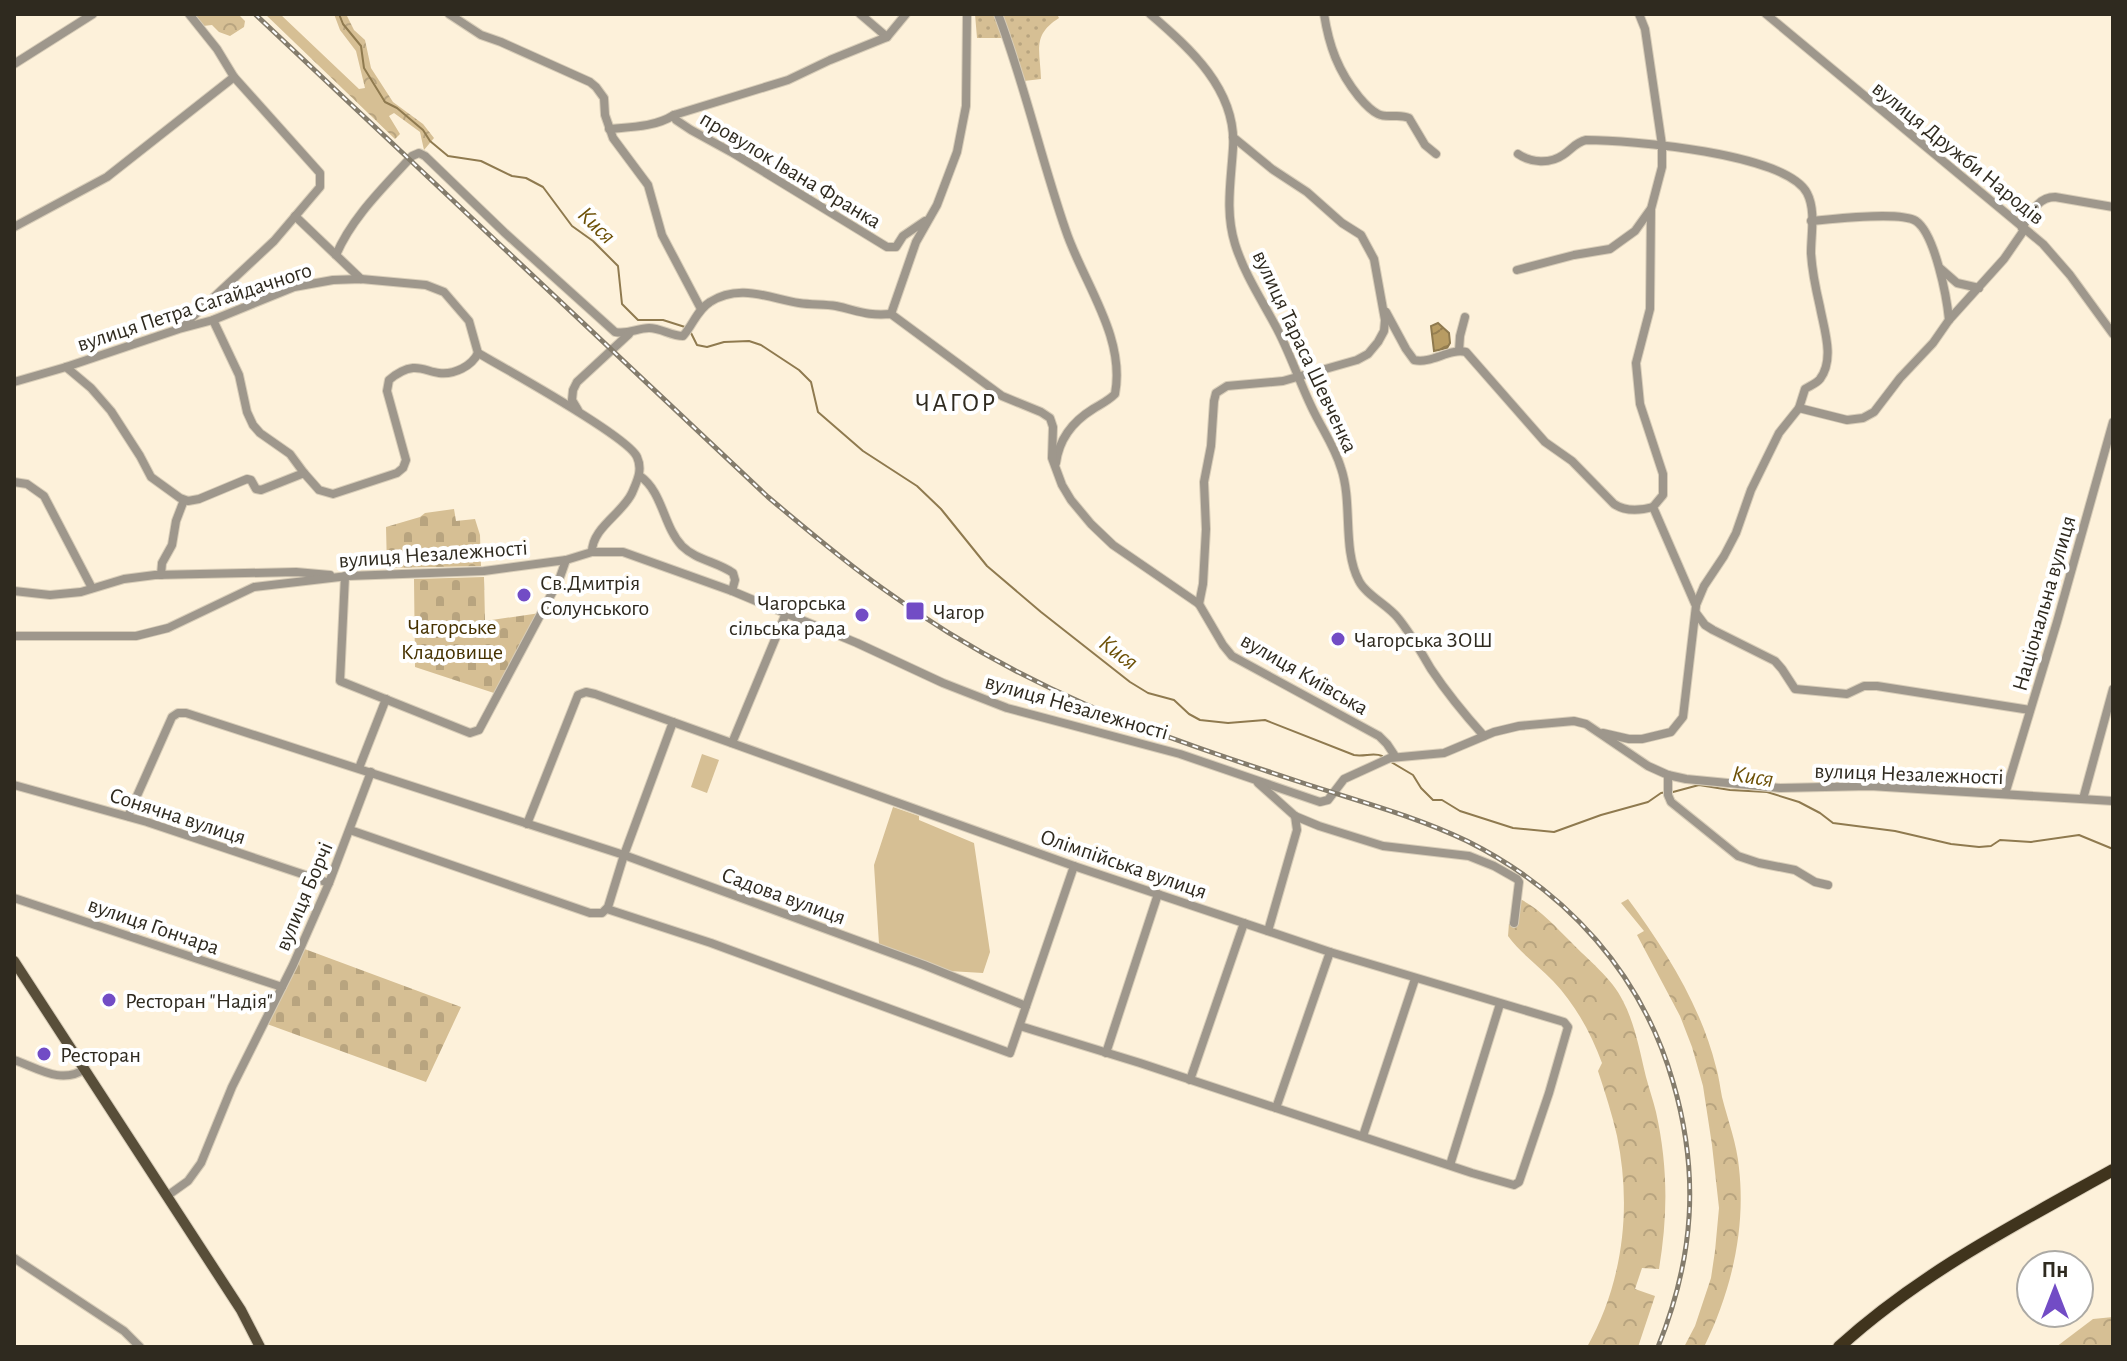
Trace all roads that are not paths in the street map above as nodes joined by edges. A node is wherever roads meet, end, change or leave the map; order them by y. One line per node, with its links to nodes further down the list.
1 (93, 14): 13 (street)
2 (189, 14): 14 (street)
3 (449, 14): 16 (street)
4 (860, 14): 12 (street)
5 (906, 14): 12 (street)
6 (967, 14): 24 (street)
7 (998, 14): 50 (street)
8 (1150, 14): 17 (street, вулиця Тараса Шевченка)
9 (1324, 14): 19 (street)
10 (1639, 14): 18 (street)
11 (1766, 14): 27 (street, вулиця Дружби Народів)
12 (887, 37): 15 (street)
13 (14, 64)
14 (234, 77): 23 (street); 26 (street)
15 (674, 115): 16 (street); 24 (street, провулок Івана Франка)
16 (609, 129): 33 (street)
17 (1233, 137): 34 (street); 45 (street, вулиця Тараса Шевченка)
18 (1662, 145): 20 (street); 22 (street); 25 (street)
19 (1436, 154)
20 (1518, 154)
21 (2113, 207): 27 (street)
22 (1651, 209): 30 (street); 55 (street)
23 (295, 216): 28 (street); 39 (street)
24 (928, 218): 35 (street)
25 (1811, 221): 29 (street); 47 (street)
26 (14, 227)
27 (2023, 229): 32 (street); 41 (street, вулиця Дружби Народів)
28 (336, 255): 31 (street); 40 (street)
29 (1938, 266): 32 (street); 38 (street)
30 (1517, 270)
31 (361, 279): 37 (street, вулиця Петра Сагайдачного); 43 (street, вулиця Петра Сагайдачного)
32 (1979, 288): 38 (street)
33 (701, 309): 35 (street); 40 (street)
34 (1384, 309): 42 (street); 45 (street)
35 (891, 314): 50 (street, вулиця Київська)
36 (1465, 317): 42 (street)
37 (213, 320): 39 (street, вулиця Петра Сагайдачного); 51 (street)
38 (1949, 320): 47 (street)
39 (179, 329): 44 (street, вулиця Петра Сагайдачного)
40 (630, 333): 48 (street)
41 (2113, 334)
42 (1459, 351): 55 (street)
43 (478, 353): 48 (street); 51 (street)
44 (66, 367): 46 (street, вулиця Петра Сагайдачного); 54 (street)
45 (1299, 377): 63 (street); 72 (street, вулиця Тараса Шевченка)
46 (14, 382)
47 (1799, 408): 64 (street)
48 (581, 414): 52 (street)
49 (2113, 422): 69 (street, Національна вулиця)
50 (1055, 467): 63 (street, вулиця Київська)
51 (304, 473): 54 (street)
52 (640, 476): 56 (street); 62 (street)
53 (14, 482): 60 (street)
54 (184, 500): 58 (street)
55 (1653, 507): 64 (street)
56 (592, 552): 57 (street, вулиця Незалежності); 62 (street, вулиця Незалежності)
57 (566, 560): 59 (street, вулиця Незалежності); 68 (street)
58 (161, 575): 59 (street); 60 (street)
59 (342, 576): 66 (street, вулиця Незалежності); 68 (street)
60 (92, 588): 61 (street)
61 (14, 591)
62 (732, 591): 65 (street, вулиця Незалежності)
63 (1199, 604): 74 (street, вулиця Київська)
64 (1696, 609): 69 (street); 71 (street)
65 (786, 613): 73 (street); 78 (street, вулиця Незалежності)
66 (14, 636)
67 (2113, 689): 81 (street)
68 (386, 699): 75 (street)
69 (2030, 710): 80 (street, Національна вулиця)
70 (673, 722): 73 (street, Олімпійська вулиця); 85 (street, Олімпійська вулиця); 87 (street)
71 (1595, 731): 72 (street, вулиця Незалежності); 77 (street, вулиця Незалежності)
72 (1484, 736): 74 (street, вулиця Незалежності)
73 (732, 743): 88 (street, Олімпійська вулиця)
74 (1389, 758): 78 (street, вулиця Незалежності)
75 (359, 768): 76 (street, Садова вулиця); 83 (street, Садова вулиця)
76 (371, 772): 85 (street, Садова вулиця); 86 (street, вулиця Борчі)
77 (1668, 775): 80 (street, вулиця Незалежності); 90 (street)
78 (1254, 780): 84 (street)
79 (14, 785): 83 (street, Сонячна вулиця)
80 (2005, 794): 81 (street, вулиця Незалежності)
81 (2083, 799): 82 (street, вулиця Незалежності)
82 (2113, 801)
83 (128, 816): 89 (street, Сонячна вулиця)
84 (1295, 816): 95 (street); 96 (street)
85 (527, 824): 87 (street, Садова вулиця)
86 (350, 830): 89 (street, вулиця Борчі); 93 (street)
87 (624, 855): 93 (street); 102 (street, Садова вулиця)
88 (1074, 866): 91 (street, Олімпійська вулиця); 102 (street)
89 (329, 883): 100 (street, вулиця Борчі)
90 (1828, 885)
91 (1158, 894): 94 (street, Олімпійська вулиця); 104 (street)
92 (14, 898): 100 (street, вулиця Гончара)
93 (607, 909): 103 (street)
94 (1244, 923): 96 (street, Олімпійська вулиця); 107 (street)
95 (1514, 923)
96 (1268, 931): 97 (street, Олімпійська вулиця)
97 (1330, 952): 99 (street, Олімпійська вулиця); 108 (street)
98 (14, 961): 106 (main road)
99 (1415, 979): 101 (street, Олімпійська вулиця); 109 (street)
100 (282, 987): 112 (street, вулиця Борчі)
101 (1500, 1004): 110 (street); 110 (street, Олімпійська вулиця)
102 (1026, 1006): 103 (street)
103 (1020, 1026): 104 (street)
104 (1106, 1053): 107 (street)
105 (14, 1060): 106 (street)
106 (85, 1069): 112 (main road)
107 (1190, 1080): 108 (street)
108 (1276, 1108): 109 (street)
109 (1363, 1136): 110 (street)
110 (1450, 1165)
111 (2113, 1170): 116 (highway)
112 (167, 1196): 115 (main road)
113 (14, 1258): 114 (street)
114 (140, 1347)
115 (260, 1347)
116 (1839, 1347)

